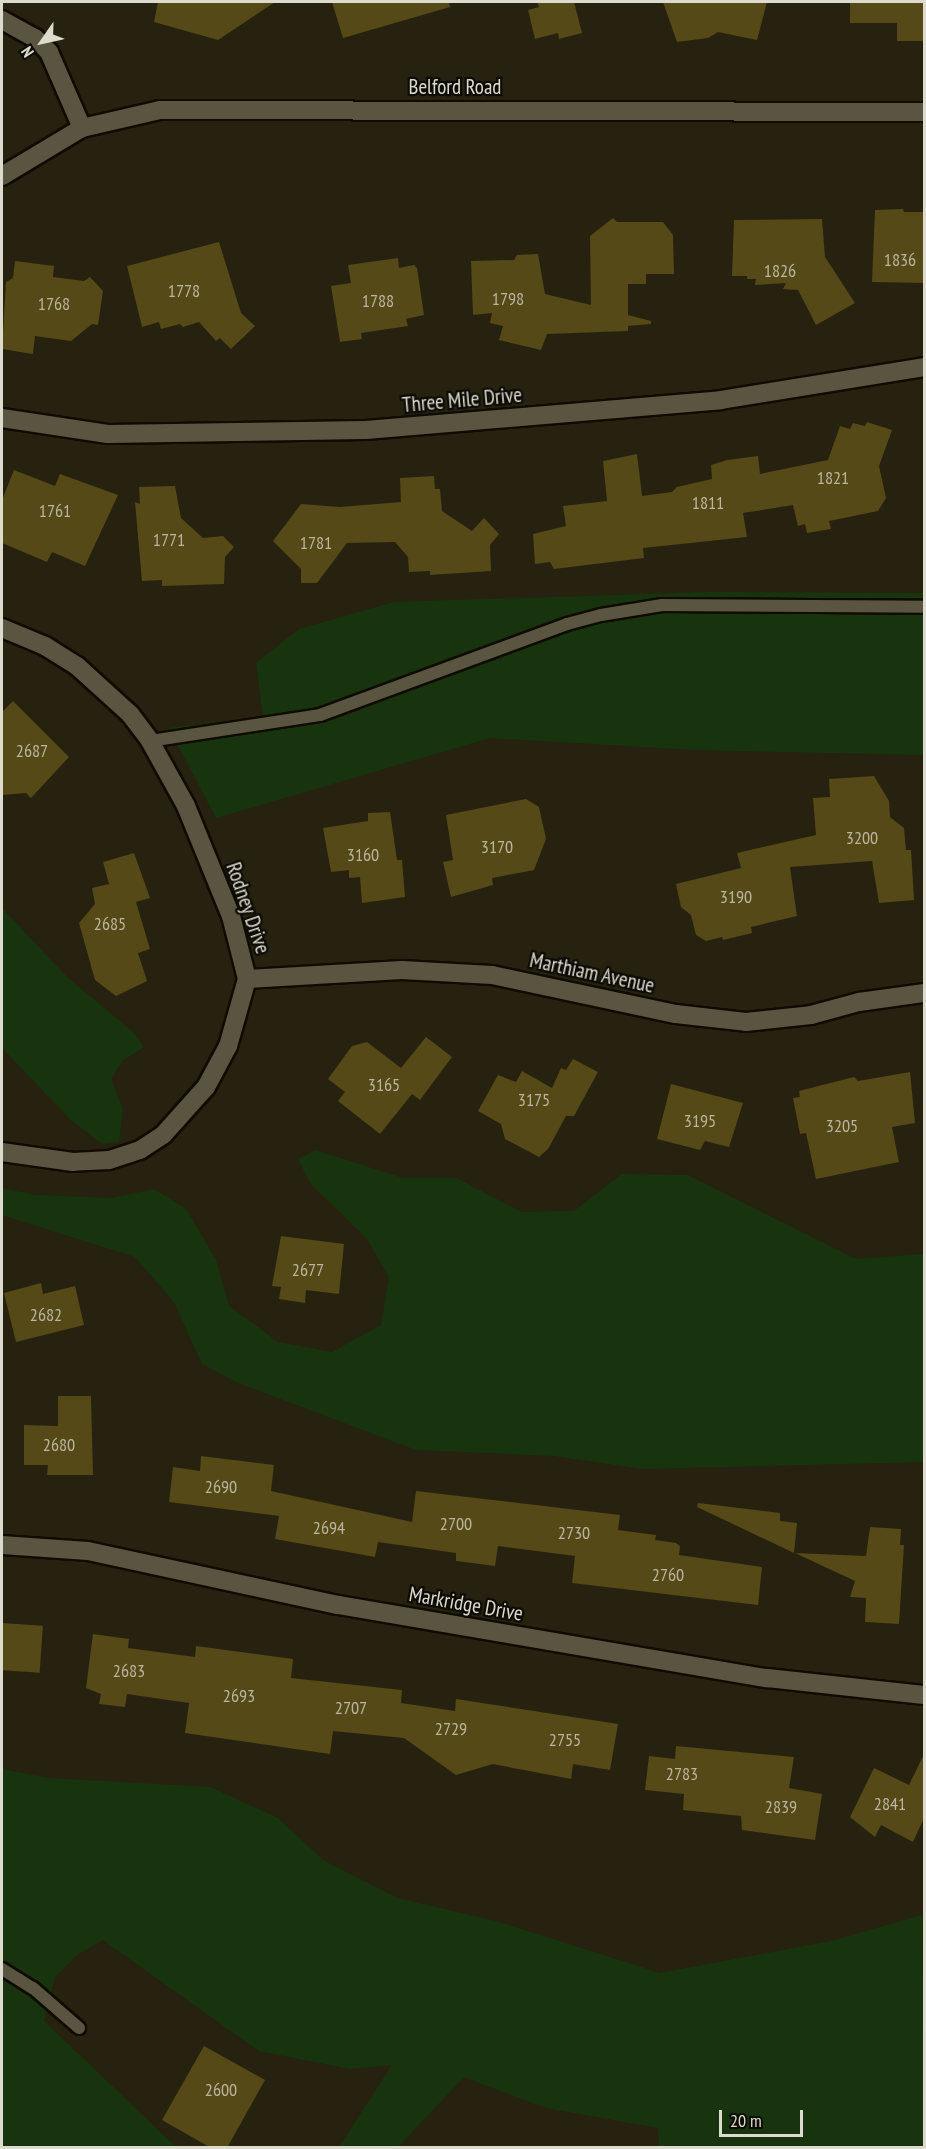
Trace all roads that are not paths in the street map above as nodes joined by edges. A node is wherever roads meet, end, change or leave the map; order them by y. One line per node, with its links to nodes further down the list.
1 (2, 20): 3 (street)
2 (924, 112): 3 (street, Belford Road)
3 (82, 128): 4 (street, Belford Road)
4 (2, 176)
5 (924, 367): 6 (street, Three Mile Drive)
6 (2, 418)
7 (924, 607): 9 (lane)
8 (2, 628): 9 (street, Rodney Drive)
9 (150, 741): 10 (street, Rodney Drive)
10 (247, 979): 11 (street, Marthiam Avenue); 12 (street, Rodney Drive)
11 (924, 993)
12 (2, 1152)
13 (2, 1545): 14 (street, Markridge Drive)
14 (924, 1695)
15 (2, 1969): 16 (lane)
16 (79, 2028)

